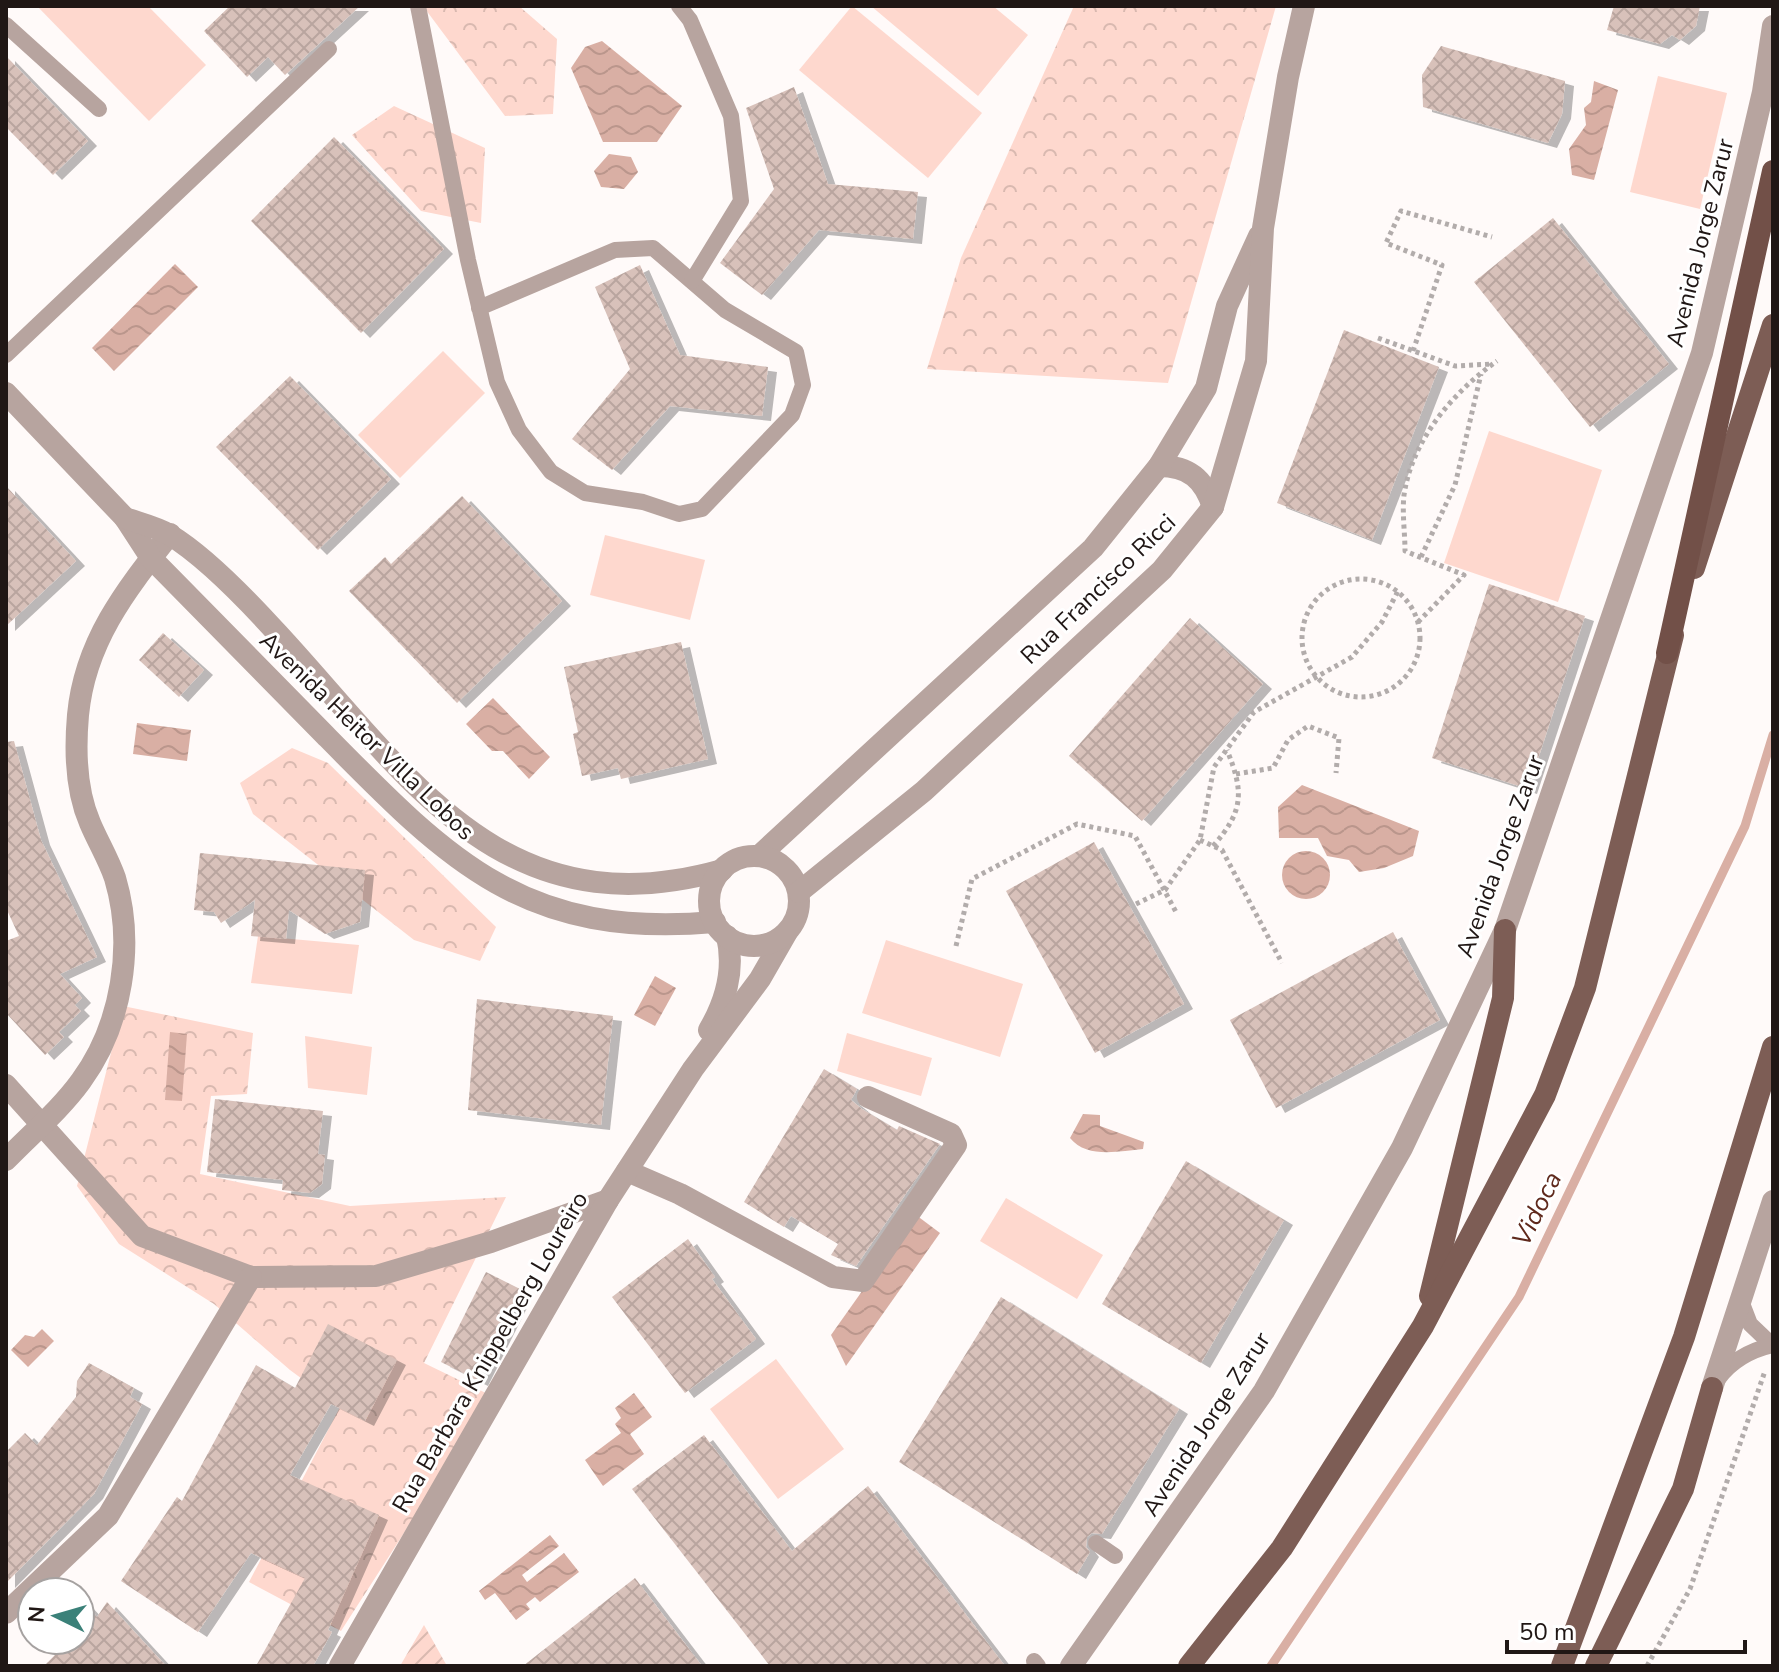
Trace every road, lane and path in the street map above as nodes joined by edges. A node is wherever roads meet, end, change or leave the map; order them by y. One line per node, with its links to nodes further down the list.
1 (418, 6): 12 (lane)
2 (679, 6): 11 (lane)
3 (1304, 6): 9 (street, Rua Francisco Ricci)
4 (6, 25): 7 (lane)
5 (1773, 26): 41 (street, Avenida Jorge Zarur)
6 (329, 49): 16 (lane)
7 (99, 109)
8 (1773, 171): 27 (highway)
9 (1263, 228): 19 (street, Rua Francisco Ricci); 20 (street, Rua Francisco Ricci)
10 (1492, 237): 15 (path)
11 (692, 281): 12 (lane); 12 (lane)
12 (479, 308)
13 (1773, 325): 27 (main road)
14 (1378, 338): 15 (path)
15 (1413, 351): 17 (path)
16 (6, 355)
17 (1481, 374): 23 (path); 23 (path)
18 (6, 393): 21 (street, Avenida Heitor Villa Lobos)
19 (1159, 466): 20 (street); 34 (street, Rua Francisco Ricci)
20 (1213, 507): 37 (street, Rua Francisco Ricci)
21 (125, 518): 22 (street, Avenida Heitor Villa Lobos); 24 (street, Avenida Heitor Villa Lobos)
22 (170, 534): 24 (street); 35 (street, Avenida Heitor Villa Lobos)
23 (1421, 557): 26 (path)
24 (151, 558): 40 (street, Avenida Heitor Villa Lobos); 49 (street)
25 (1398, 591): 26 (path); 28 (path); 28 (path)
26 (1418, 622): 28 (path)
27 (1667, 653): 56 (main road)
28 (1318, 679): 29 (path)
29 (1227, 750): 31 (path); 32 (path)
30 (1336, 773): 31 (path)
31 (1236, 774): 33 (path)
32 (1200, 840): 33 (path); 36 (path)
33 (1213, 846): 44 (path)
34 (759, 856): 35 (street); 37 (street)
35 (722, 870): 40 (street)
36 (1165, 890): 38 (path); 39 (path); 43 (path)
37 (799, 892): 42 (street)
38 (1136, 904)
39 (1176, 912)
40 (721, 929): 42 (street); 46 (street, Rua Barbara Knippelberg Loureiro)
41 (1505, 930): 56 (main road); 63 (street, Avenida Jorge Zarur)
42 (787, 932): 46 (street, Rua Barbara Knippelberg Loureiro)
43 (956, 946)
44 (1282, 963)
45 (1773, 1047): 65 (main road)
46 (693, 1069): 51 (street, Rua Barbara Knippelberg Loureiro)
47 (6, 1085): 49 (street)
48 (868, 1097): 51 (street)
49 (43, 1123): 50 (street); 54 (street)
50 (6, 1160)
51 (627, 1171): 52 (street, Rua Barbara Knippelberg Loureiro)
52 (608, 1200): 54 (street); 62 (street, Rua Barbara Knippelberg Loureiro)
53 (1773, 1201): 55 (street)
54 (251, 1277): 61 (street)
55 (1740, 1297): 57 (lane); 58 (street)
56 (1423, 1326): 64 (main road)
57 (1771, 1350): 58 (lane); 67 (path)
58 (1712, 1388): 66 (main road)
59 (1096, 1543): 60 (lane)
60 (1115, 1556)
61 (6, 1613)
62 (340, 1666)
63 (1071, 1666)
64 (1189, 1666)
65 (1562, 1666)
66 (1596, 1666)
67 (1647, 1666)

